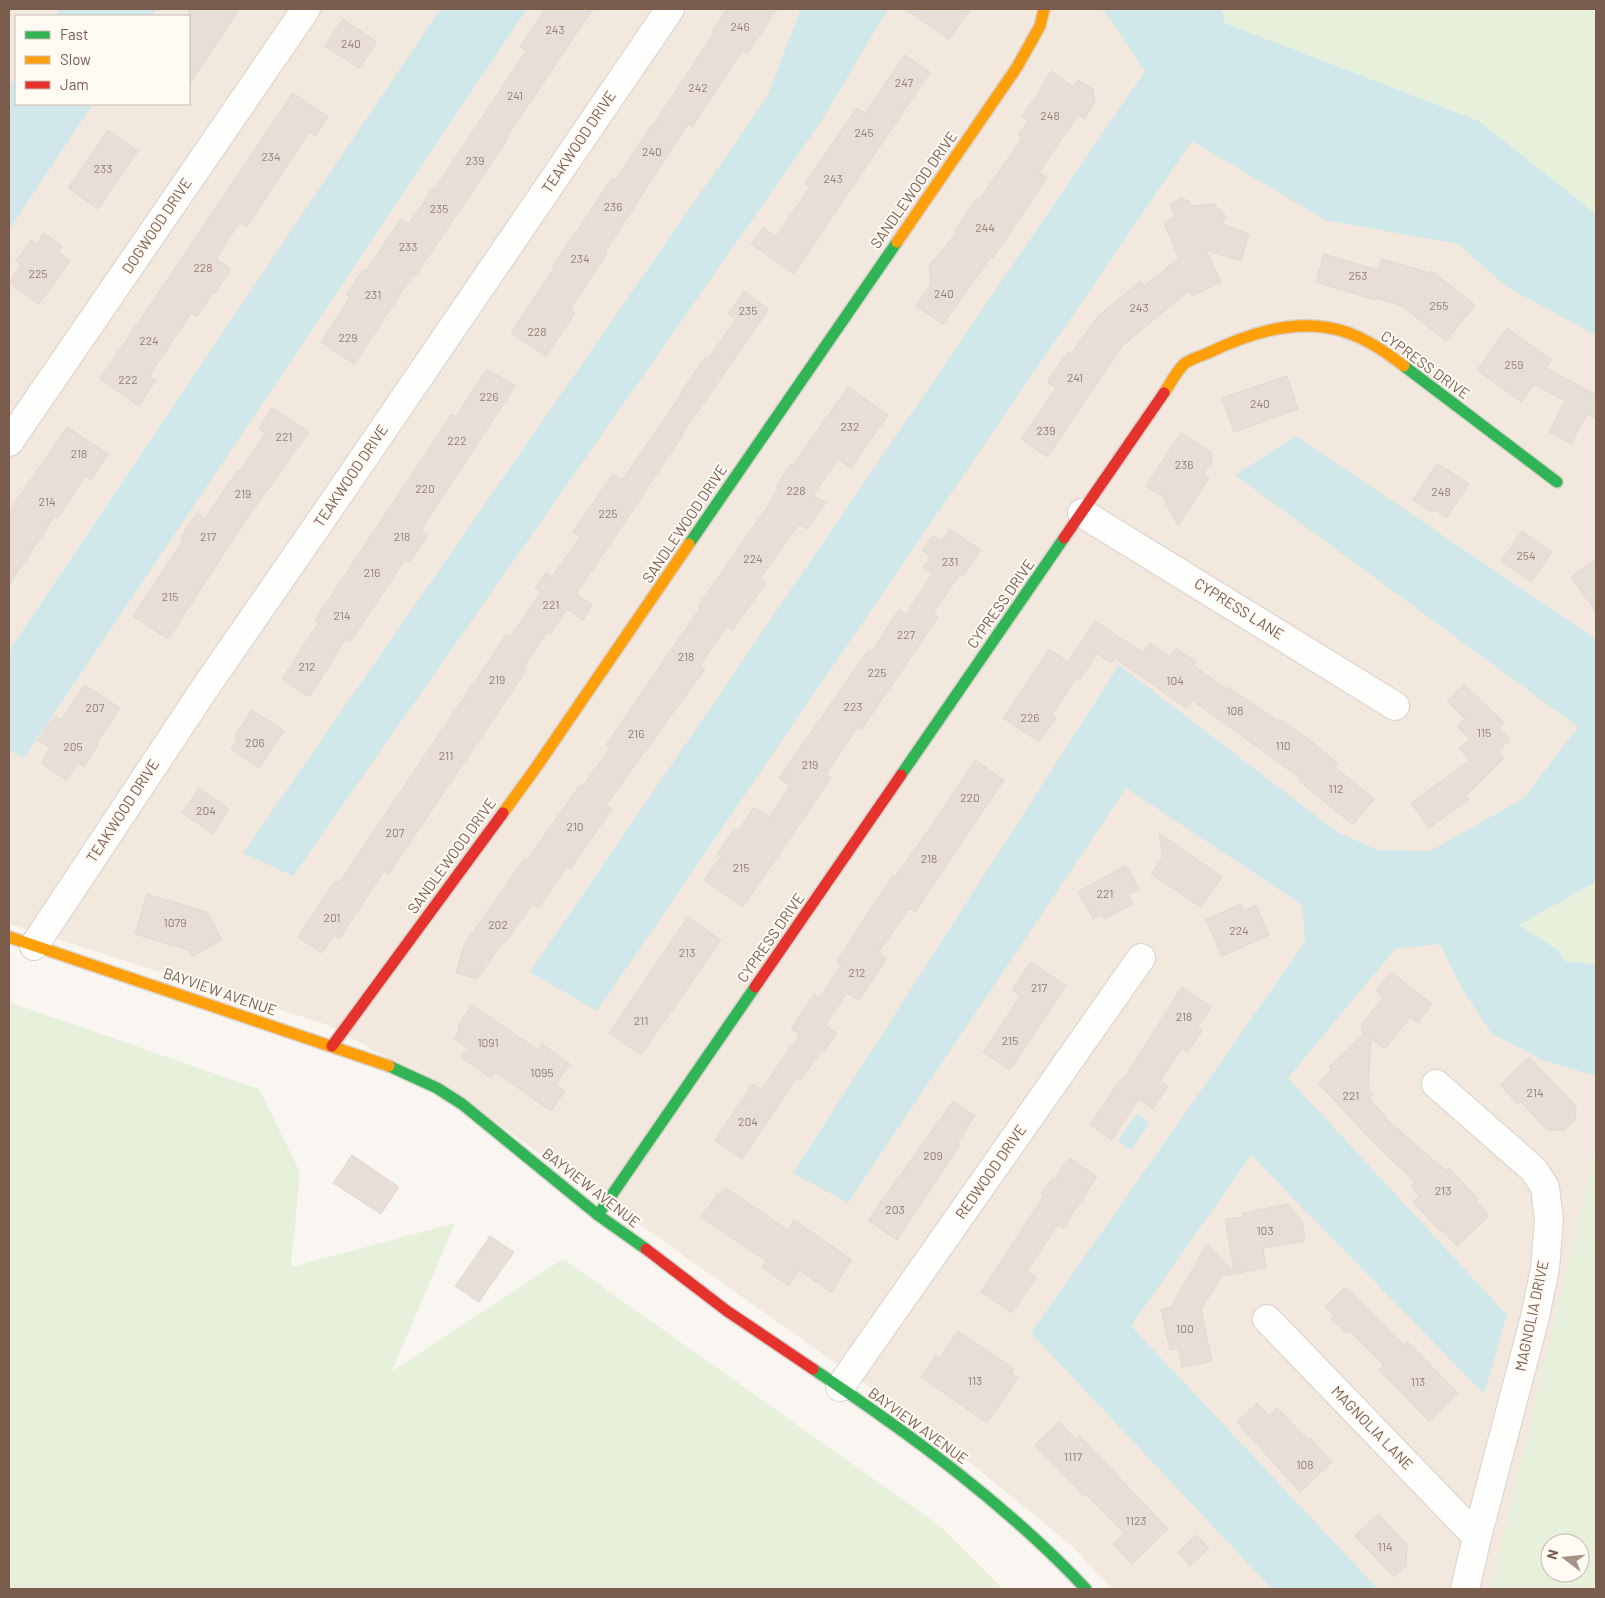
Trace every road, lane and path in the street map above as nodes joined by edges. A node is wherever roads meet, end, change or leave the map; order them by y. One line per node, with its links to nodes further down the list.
1 (306, 9): 4 (street, DOGWOOD DRIVE)
2 (670, 9): 9 (street, TEAKWOOD DRIVE)
3 (1044, 9): 11 (street, SANDLEWOOD DRIVE)
4 (9, 442)
5 (1557, 482): 6 (street, CYPRESS DRIVE)
6 (1082, 513): 7 (street, CYPRESS LANE); 13 (street, CYPRESS DRIVE)
7 (1395, 706)
8 (9, 937): 9 (street, BAYVIEW AVENUE)
9 (34, 946): 11 (street, BAYVIEW AVENUE)
10 (1141, 958): 15 (street, REDWOOD DRIVE)
11 (332, 1046): 13 (street, BAYVIEW AVENUE)
12 (1436, 1084): 16 (street, MAGNOLIA DRIVE)
13 (598, 1215): 15 (street, BAYVIEW AVENUE)
14 (1267, 1319): 16 (street, MAGNOLIA LANE)
15 (840, 1387): 17 (street, BAYVIEW AVENUE)
16 (1477, 1537): 18 (street, MAGNOLIA DRIVE)
17 (1086, 1589)
18 (1465, 1589)

